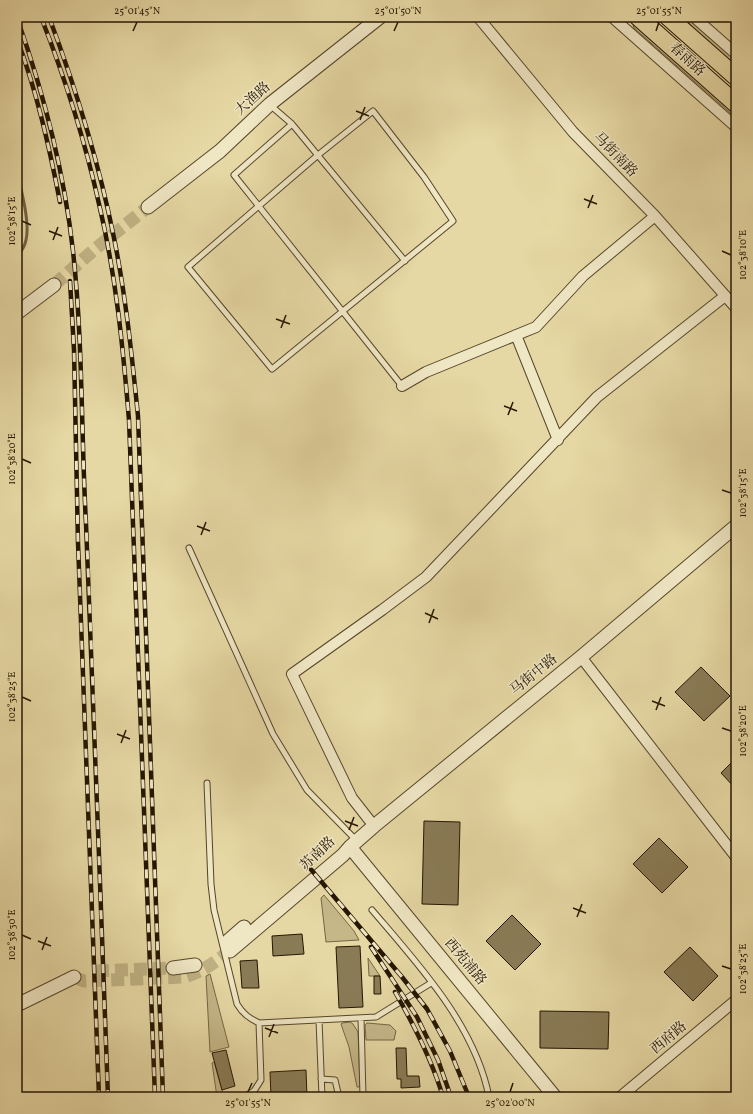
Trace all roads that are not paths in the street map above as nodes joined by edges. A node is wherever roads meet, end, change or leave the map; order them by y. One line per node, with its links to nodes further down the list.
1 (380, 17): 11 (street, 大渔路)
2 (478, 17): 18 (street, 马街南路)
3 (612, 17): 14 (street)
4 (638, 17): 12 (main road, 春雨路)
5 (668, 17): 8 (main road, 春雨路)
6 (675, 17): 8 (main road)
7 (694, 17): 9 (street)
8 (689, 36): 10 (main road, 春雨路)
9 (736, 54)
10 (736, 77)
11 (270, 104): 13 (lane); 17 (street, 大渔路)
12 (736, 104)
13 (292, 124): 15 (lane); 16 (lane)
14 (736, 127)
15 (318, 155): 16 (lane); 19 (lane); 19 (lane)
16 (258, 206): 23 (lane); 23 (lane)
17 (148, 207)
18 (655, 216): 21 (street, 马街南路); 25 (street)
19 (405, 261): 23 (lane)
20 (54, 285): 24 (street)
21 (725, 296): 22 (street, 马街南路); 27 (street)
22 (736, 308)
23 (343, 312): 26 (lane)
24 (17, 313)
25 (516, 335): 26 (street); 27 (street)
26 (402, 386)
27 (558, 440): 32 (street)
28 (736, 526): 30 (street, 马街中路)
29 (189, 548): 33 (lane)
30 (581, 657): 32 (street, 马街中路); 34 (street)
31 (207, 783): 45 (lane)
32 (374, 826): 33 (street, 马街中路)
33 (353, 844): 36 (street, 苏南路); 52 (street, 西苑浦路)
34 (736, 857)
35 (372, 910): 40 (lane)
36 (229, 946)
37 (195, 965): 38 (street)
38 (173, 968)
39 (74, 977): 42 (street)
40 (431, 983): 43 (lane); 51 (lane)
41 (736, 1000): 53 (street, 西府路)
42 (17, 1005)
43 (361, 1018): 44 (lane); 50 (lane)
44 (319, 1020): 45 (lane); 46 (lane)
45 (259, 1023): 47 (lane)
46 (321, 1079): 48 (lane); 49 (lane)
47 (243, 1097)
48 (322, 1097)
49 (340, 1097)
50 (364, 1097)
51 (489, 1097)
52 (555, 1097)
53 (620, 1097)

